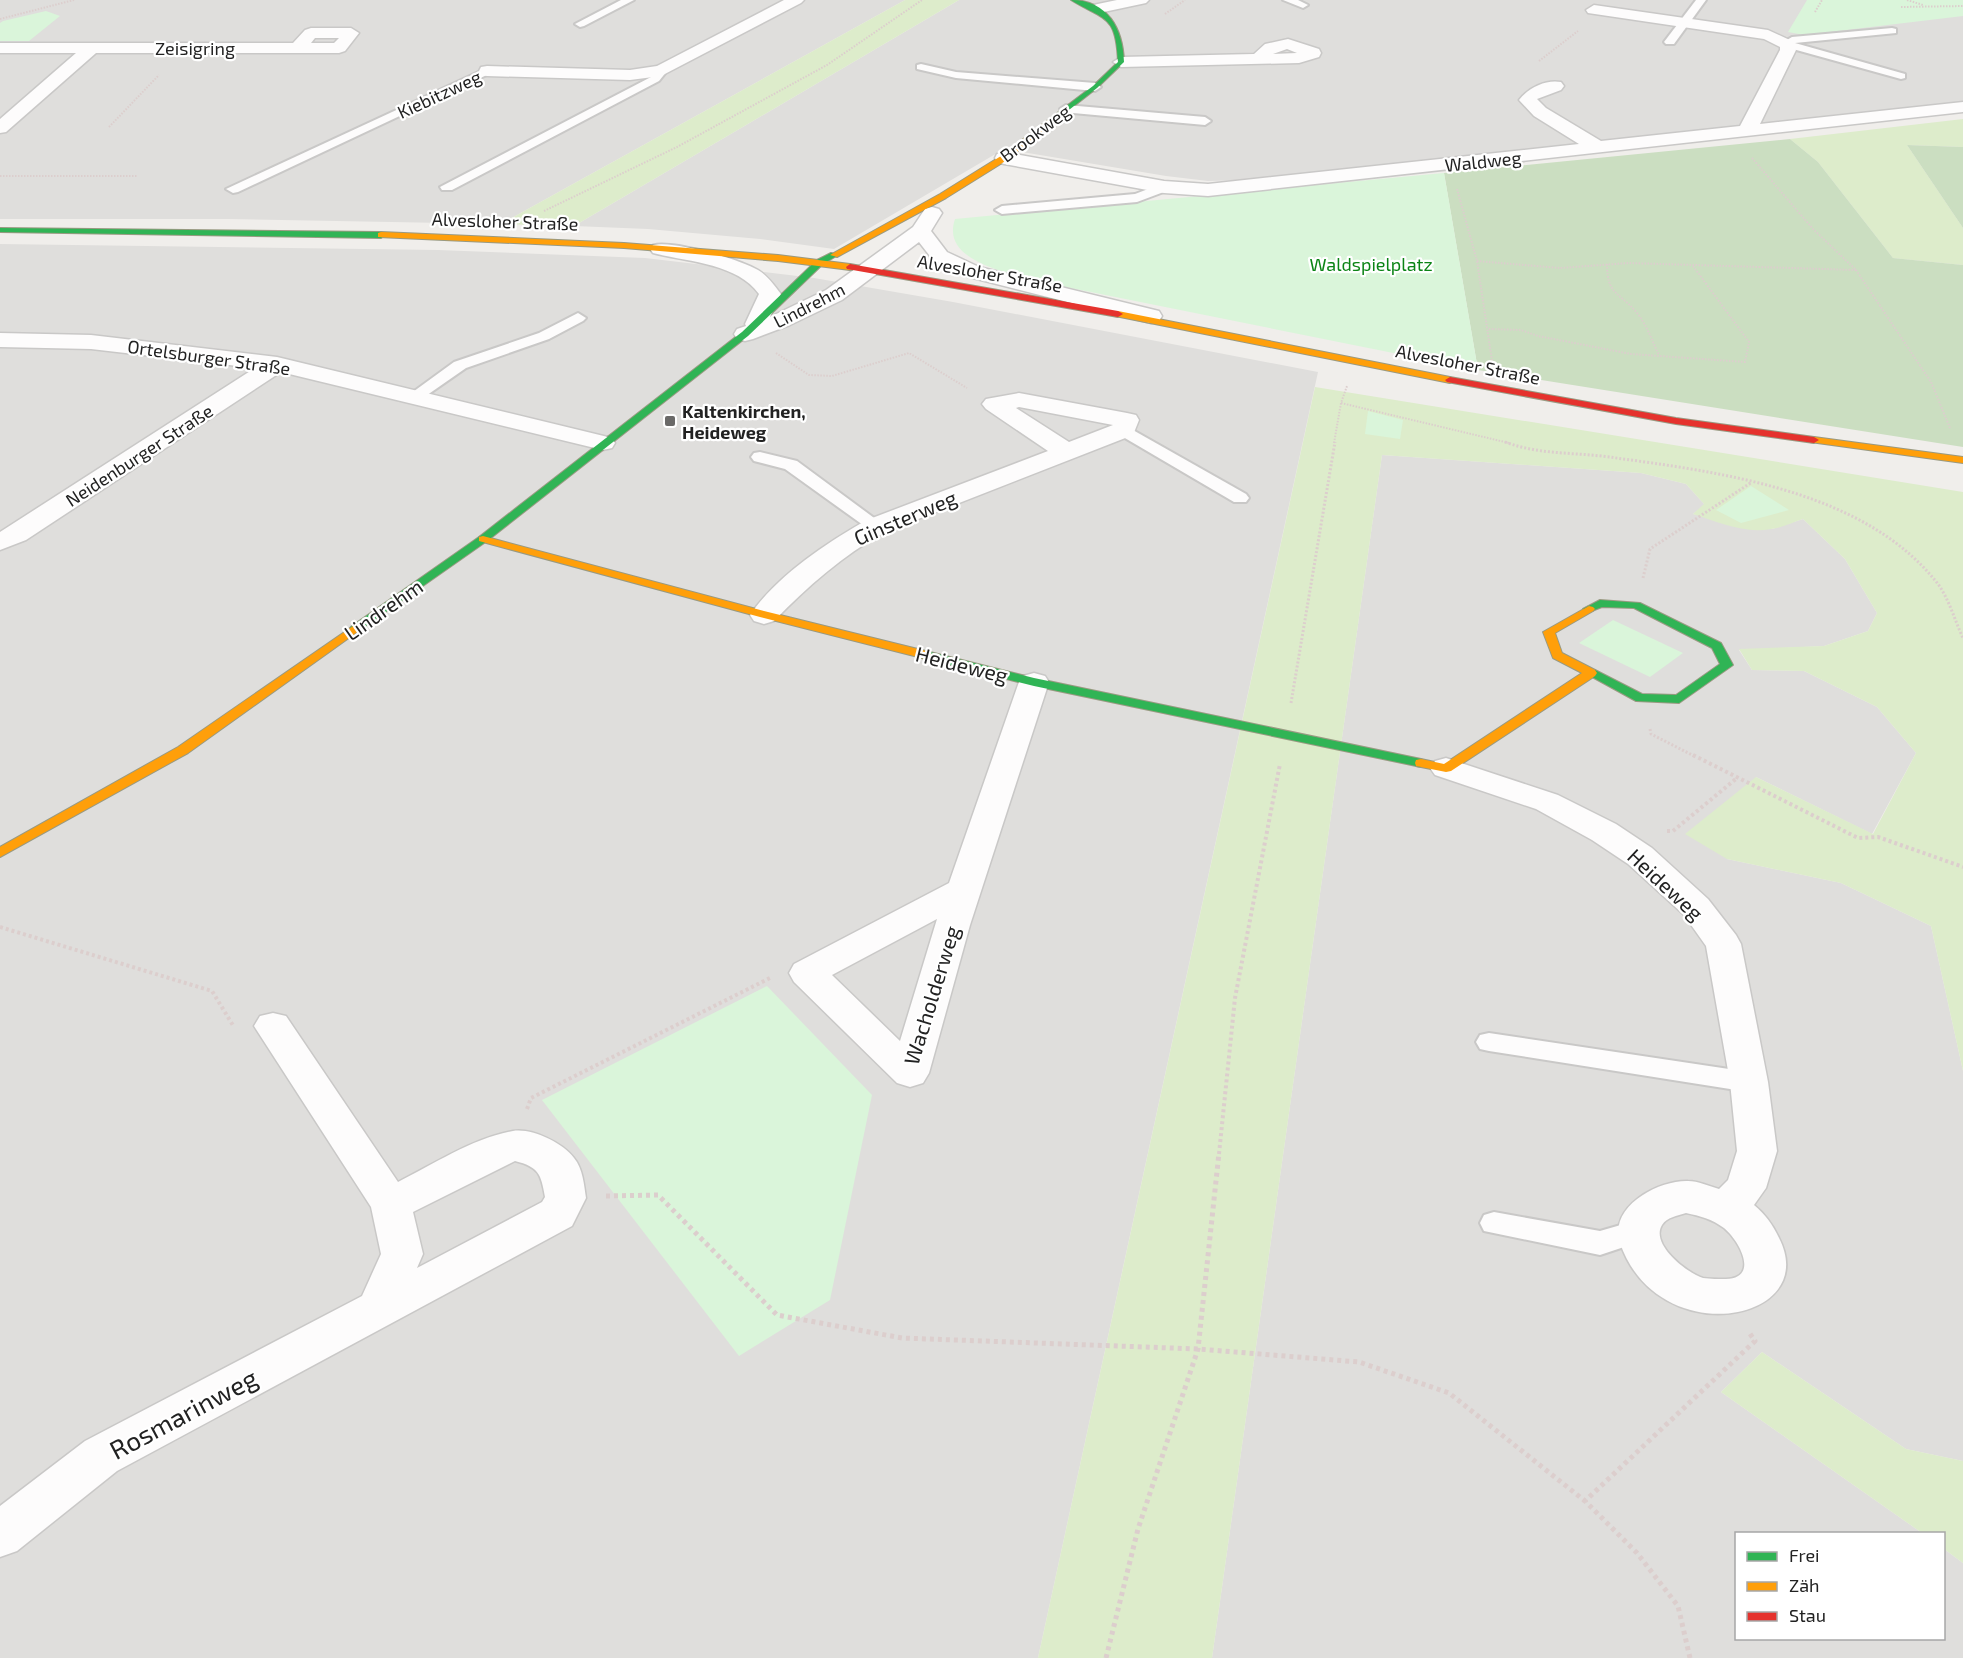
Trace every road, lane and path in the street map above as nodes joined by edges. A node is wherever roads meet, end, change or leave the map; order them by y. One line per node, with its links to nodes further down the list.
1 (74, 0): 14 (path)
2 (629, 0): 16 (lane)
3 (796, 0): 27 (street, Kiebitzweg)
4 (922, 0): 51 (path)
5 (1074, 0): 12 (street)
6 (1141, 0): 12 (street)
7 (1288, 0): 10 (lane)
8 (1701, 0): 15 (lane)
9 (1907, 0): 11 (path)
10 (1303, 5)
11 (1928, 6)
12 (1099, 8): 25 (street)
13 (1594, 10): 15 (street); 30 (path)
14 (0, 19)
15 (1685, 23): 18 (lane); 19 (street)
16 (580, 24)
17 (1892, 31): 19 (lane)
18 (1670, 42)
19 (1784, 42): 29 (lane); 37 (street)
20 (0, 48): 21 (street, Zeisigring)
21 (92, 48): 22 (street, Zeisigring); 36 (street)
22 (184, 48): 23 (street, Zeisigring); 35 (path)
23 (298, 48)
24 (1259, 58): 25 (street)
25 (1121, 62): 31 (street, Brookweg)
26 (921, 67): 31 (lane)
27 (661, 70): 28 (street, Kiebitzweg); 44 (lane, Kiebitzweg)
28 (487, 71): 46 (lane, Kiebitzweg)
29 (1901, 76)
30 (1555, 86): 38 (street)
31 (1095, 87): 33 (street, Brookweg)
32 (1963, 107): 37 (street, Waldweg)
33 (1066, 109): 34 (lane); 40 (street, Brookweg)
34 (1204, 121)
35 (109, 127)
36 (0, 128)
37 (1747, 131): 38 (street, Waldweg)
38 (1598, 147): 41 (street, Waldweg)
39 (1747, 153): 58 (path)
40 (1004, 158): 45 (street, Waldweg); 47 (street, Brookweg)
41 (1444, 165): 45 (street, Waldweg); 53 (path)
42 (0, 176): 43 (path)
43 (137, 176)
44 (447, 187)
45 (1164, 187): 48 (lane)
46 (233, 189)
47 (943, 196): 50 (street, Brookweg); 54 (street, Brookweg)
48 (1002, 210)
49 (0, 230): 51 (street, Alvesloher Straße)
50 (921, 231): 57 (street, Brookweg); 60 (street)
51 (511, 237): 52 (street, Alvesloher Straße)
52 (643, 246): 54 (street, Alvesloher Straße); 61 (street)
53 (1477, 261): 55 (path); 62 (path)
54 (820, 262): 57 (street, Alvesloher Straße); 61 (street, Lindrehm)
55 (1607, 264): 56 (path); 64 (path)
56 (1693, 266): 58 (path); 64 (path)
57 (870, 270): 60 (street, Alvesloher Straße); 61 (street, Lindrehm)
58 (1856, 270): 71 (path)
59 (578, 318): 68 (lane)
60 (1184, 325): 65 (street, Alvesloher Straße)
61 (751, 329): 70 (path); 73 (street, Lindrehm)
62 (1489, 329): 64 (path); 67 (path)
63 (0, 340): 66 (street, Ortelsburger Straße)
64 (1659, 356)
65 (1357, 360): 67 (street, Alvesloher Straße); 69 (path)
66 (277, 364): 68 (street, Ortelsburger Straße); 81 (street, Neidenburger Straße)
67 (1496, 389): 76 (street, Alvesloher Straße)
68 (414, 397): 73 (street, Ortelsburger Straße)
69 (1341, 403): 77 (path); 88 (path)
70 (994, 404): 72 (street); 74 (street)
71 (1948, 422)
72 (1124, 430): 74 (street, Ginsterweg); 78 (lane)
73 (603, 443): 80 (street, Lindrehm)
74 (1067, 452): 79 (street, Ginsterweg)
75 (760, 457): 79 (lane)
76 (1963, 460)
77 (1753, 482): 82 (path); 84 (path)
78 (1240, 498)
79 (876, 526): 83 (street, Ginsterweg)
80 (483, 539): 83 (street, Heideweg); 92 (street, Lindrehm)
81 (0, 542)
82 (1636, 605): 85 (street); 87 (street)
83 (764, 615): 86 (street, Heideweg)
84 (1963, 638)
85 (1591, 673): 87 (street); 89 (street)
86 (1034, 682): 88 (street, Heideweg); 94 (street, Wacholderweg)
87 (1640, 698): 90 (path)
88 (1285, 734): 89 (street, Heideweg); 108 (path)
89 (1446, 768): 91 (street, Heideweg)
90 (1737, 778): 91 (path); 93 (path)
91 (1604, 832): 99 (street, Heideweg)
92 (0, 853)
93 (1963, 867)
94 (965, 889): 96 (street, Wacholderweg); 96 (street, Wacholderweg)
95 (0, 927): 97 (path)
96 (807, 973): 100 (path)
97 (273, 1026): 102 (street)
98 (1489, 1042): 99 (lane)
99 (1749, 1082): 103 (street, Heideweg)
100 (515, 1146): 101 (street); 102 (street)
101 (566, 1198): 107 (street, Rosmarinweg); 108 (path)
102 (391, 1204): 107 (street)
103 (1725, 1208): 105 (street); 106 (street)
104 (1494, 1223): 105 (lane)
105 (1638, 1231): 106 (street)
106 (1726, 1298): 109 (path)
107 (378, 1310): 110 (street, Rosmarinweg)
108 (1198, 1349): 109 (path); 111 (path)
109 (1585, 1501): 112 (path)
110 (0, 1535)
111 (1106, 1658)
112 (1690, 1658)

